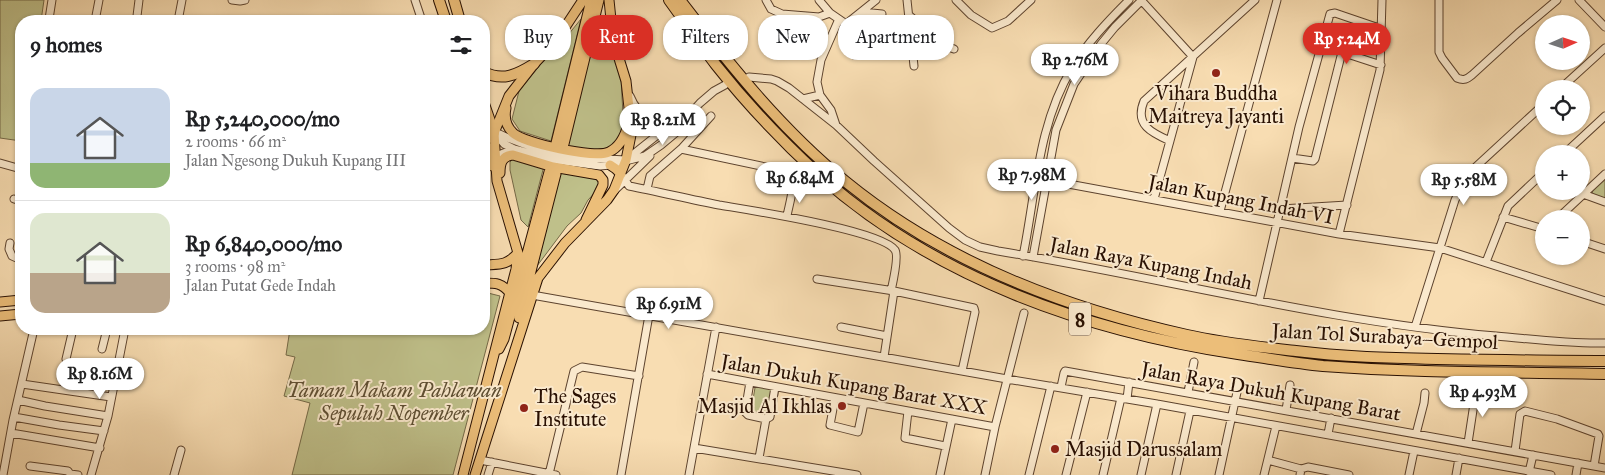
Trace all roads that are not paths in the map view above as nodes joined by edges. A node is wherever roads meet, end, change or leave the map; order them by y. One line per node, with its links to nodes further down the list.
1 (52, 0): 33 (street)
2 (98, 0): 34 (street)
3 (139, 0): 35 (street)
4 (182, 0): 36 (street)
5 (232, 0): 6 (street)
6 (245, 0)
7 (414, 0): 37 (street)
8 (439, 0): 38 (highway)
9 (454, 0): 39 (highway)
10 (583, 0): 50 (main road)
11 (591, 0): 12 (main road)
12 (599, 0)
13 (609, 0): 58 (main road)
14 (669, 0): 149 (highway, Jalan Tol Surabaya–Gempol / 8)
15 (680, 0): 145 (highway, Jalan Tol Surabaya–Gempol / 8)
16 (766, 0): 30 (street)
17 (819, 0): 30 (street)
18 (877, 0): 31 (street)
19 (907, 0): 41 (street)
20 (956, 0): 21 (street)
21 (1031, 0)
22 (1128, 0): 54 (street)
23 (1142, 0): 48 (street); 56 (street)
24 (1255, 0): 48 (street)
25 (1277, 0): 101 (street)
26 (1382, 0): 44 (street)
27 (1439, 0): 28 (street)
28 (1557, 0)
29 (1579, 0): 43 (street)
30 (830, 12): 42 (street)
31 (862, 12): 32 (street); 40 (street)
32 (882, 14)
33 (49, 15)
34 (96, 15)
35 (137, 15)
36 (179, 15)
37 (420, 15)
38 (444, 15)
39 (458, 15)
40 (858, 15)
41 (909, 15)
42 (838, 19): 61 (street)
43 (1605, 26)
44 (1382, 30): 45 (street); 51 (street)
45 (1320, 45): 47 (street); 79 (street)
46 (1605, 48): 57 (street)
47 (1342, 52): 51 (street); 79 (street)
48 (1193, 57): 73 (street); 73 (street)
49 (914, 60): 52 (street)
50 (534, 64): 53 (highway); 60 (main road)
51 (1381, 65): 98 (street)
52 (914, 66)
53 (490, 74)
54 (1068, 75): 56 (street); 87 (street)
55 (749, 77): 62 (street, Jalan Raya Kupang Indah)
56 (1076, 80): 88 (street)
57 (1570, 80)
58 (626, 81): 67 (main road); 68 (street)
59 (725, 85): 64 (street)
60 (512, 90): 67 (main road); 72 (main road)
61 (820, 95): 62 (street); 70 (street)
62 (803, 99): 70 (street, Jalan Raya Kupang Indah)
63 (1535, 112): 110 (street)
64 (690, 114): 68 (street); 74 (street)
65 (710, 116): 77 (street)
66 (1605, 116): 75 (street)
67 (630, 117): 81 (main road)
68 (680, 117): 81 (street)
69 (490, 121): 72 (highway)
70 (836, 125): 113 (street, Jalan Raya Kupang Indah)
71 (490, 130): 72 (street)
72 (494, 133): 76 (street); 80 (main road); 81 (street)
73 (1170, 141): 95 (street)
74 (661, 145): 81 (street); 86 (street)
75 (1574, 145)
76 (514, 149): 80 (street); 83 (street)
77 (681, 149): 92 (street); 102 (street)
78 (490, 158): 90 (main road)
79 (1292, 158): 99 (street)
80 (495, 159): 90 (main road)
81 (626, 160): 83 (street); 86 (main road)
82 (0, 163): 84 (street)
83 (610, 165): 86 (main road)
84 (15, 167)
85 (1605, 174): 91 (street)
86 (624, 177): 92 (street); 105 (main road)
87 (1036, 178): 88 (street, Jalan Kupang Indah VI); 113 (street)
88 (1047, 180): 95 (street, Jalan Kupang Indah VI); 115 (street)
89 (1535, 180): 103 (street)
90 (497, 181): 94 (main road)
91 (1590, 188)
92 (647, 189): 102 (street)
93 (1590, 197): 97 (street)
94 (503, 199): 105 (main road); 112 (main road)
95 (1154, 199): 101 (street, Jalan Kupang Indah VI)
96 (1577, 200): 100 (street)
97 (1605, 202)
98 (1347, 205): 99 (street); 107 (street)
99 (1281, 209): 104 (street)
100 (1566, 210)
101 (1220, 211): 104 (street, Jalan Kupang Indah VI)
102 (787, 216): 120 (street)
103 (1503, 217): 106 (street); 116 (street)
104 (1277, 222): 107 (street, Jalan Kupang Indah VI); 124 (street)
105 (584, 223): 122 (main road)
106 (1535, 226)
107 (1339, 234): 110 (street, Jalan Kupang Indah VI)
108 (10, 243): 114 (street)
109 (1590, 244): 111 (street)
110 (1440, 248): 116 (street, Jalan Kupang Indah VI); 133 (street)
111 (1605, 250)
112 (518, 253): 117 (main road); 121 (main road)
113 (1023, 256): 115 (street, Jalan Raya Kupang Indah)
114 (15, 257)
115 (1033, 257): 124 (street, Jalan Raya Kupang Indah)
116 (1486, 262): 125 (street, Jalan Kupang Indah VI)
117 (490, 265)
118 (817, 279): 120 (street)
119 (490, 283): 121 (main road)
120 (893, 291): 138 (street); 147 (street)
121 (510, 293): 142 (main road)
122 (532, 295): 129 (street, Jalan Raya Dukuh Kupang Barat); 144 (main road)
123 (15, 301): 126 (main road)
124 (1260, 301): 133 (street, Jalan Raya Kupang Indah)
125 (1605, 301)
126 (0, 302)
127 (1024, 313): 152 (street)
128 (15, 315): 130 (main road)
129 (649, 315): 132 (street, Jalan Raya Dukuh Kupang Barat); 150 (street)
130 (0, 316)
131 (841, 326): 138 (street)
132 (716, 327): 141 (street, Jalan Raya Dukuh Kupang Barat); 148 (street)
133 (1415, 327): 139 (street, Jalan Raya Kupang Indah)
134 (33, 335): 157 (street)
135 (72, 335): 143 (street)
136 (106, 335): 140 (street)
137 (124, 335): 151 (street)
138 (887, 336): 141 (street)
139 (1605, 343)
140 (102, 349)
141 (884, 356): 147 (street, Jalan Raya Dukuh Kupang Barat)
142 (495, 358): 144 (main road); 213 (main road)
143 (66, 359)
144 (511, 360): 198 (main road)
145 (1605, 361)
146 (1194, 362): 163 (street)
147 (962, 371): 152 (street, Jalan Raya Dukuh Kupang Barat)
148 (707, 374): 154 (street, Jalan Dukuh Kupang Barat XXX); 191 (street)
149 (1605, 374)
150 (638, 376): 207 (street); 216 (street)
151 (115, 379): 153 (street); 165 (street)
152 (1007, 379): 159 (street, Jalan Raya Dukuh Kupang Barat); 183 (street)
153 (134, 382)
154 (750, 382): 160 (street, Jalan Dukuh Kupang Barat XXX); 181 (street)
155 (1129, 382): 161 (street, Jalan Raya Dukuh Kupang Barat); 163 (street, Jalan Raya Dukuh Kupang Barat); 168 (street)
156 (1239, 383): 170 (street)
157 (22, 384): 165 (street); 169 (street)
158 (1290, 385): 173 (street)
159 (1051, 386): 161 (street, Jalan Raya Dukuh Kupang Barat); 221 (street)
160 (775, 387): 167 (street, Jalan Dukuh Kupang Barat XXX); 181 (street)
161 (1061, 387): 162 (street, Jalan Raya Dukuh Kupang Barat)
162 (1087, 392): 168 (street, Jalan Raya Dukuh Kupang Barat); 222 (street)
163 (1188, 392): 170 (street, Jalan Raya Dukuh Kupang Barat)
164 (1425, 393): 187 (street)
165 (111, 397): 176 (street)
166 (1475, 397): 188 (street)
167 (835, 398): 171 (street, Jalan Dukuh Kupang Barat XXX); 171 (street)
168 (1124, 398): 172 (street, Jalan Raya Dukuh Kupang Barat); 223 (street)
169 (18, 400): 176 (street); 177 (street)
170 (1236, 402): 173 (street, Jalan Raya Dukuh Kupang Barat); 178 (street)
171 (864, 403): 174 (street, Jalan Dukuh Kupang Barat XXX)
172 (1157, 404): 175 (street, Jalan Raya Dukuh Kupang Barat); 224 (street)
173 (1286, 410): 179 (street, Jalan Raya Dukuh Kupang Barat)
174 (908, 411): 180 (street, Jalan Dukuh Kupang Barat XXX); 189 (street)
175 (1190, 411): 178 (street, Jalan Raya Dukuh Kupang Barat); 225 (street)
176 (108, 416): 184 (street)
177 (14, 417): 184 (street); 185 (street)
178 (1232, 418): 182 (street, Jalan Raya Dukuh Kupang Barat); 226 (street)
179 (1331, 418): 186 (street); 187 (street, Jalan Raya Dukuh Kupang Barat)
180 (952, 419): 183 (street, Jalan Dukuh Kupang Barat XXX); 189 (street)
181 (766, 420): 196 (street)
182 (1276, 426): 186 (street, Jalan Raya Dukuh Kupang Barat); 199 (street)
183 (995, 427): 220 (street)
184 (104, 431): 190 (street)
185 (11, 433): 190 (street); 209 (street)
186 (1328, 434): 193 (street, Jalan Raya Dukuh Kupang Barat)
187 (1416, 434): 188 (street, Jalan Raya Dukuh Kupang Barat)
188 (1468, 443): 194 (street, Jalan Raya Dukuh Kupang Barat)
189 (945, 446): 219 (street)
190 (100, 448): 211 (street)
191 (694, 448): 196 (street); 217 (street)
192 (181, 450): 212 (street)
193 (1414, 451): 197 (street, Jalan Raya Dukuh Kupang Barat); 229 (street)
194 (1515, 452): 195 (street, Jalan Raya Dukuh Kupang Barat); 203 (street)
195 (1533, 455): 201 (street, Jalan Raya Dukuh Kupang Barat); 206 (street)
196 (759, 458): 218 (street)
197 (1459, 458): 206 (street, Jalan Raya Dukuh Kupang Barat); 230 (street)
198 (480, 460): 200 (street); 214 (main road)
199 (1268, 460): 205 (street); 227 (street)
200 (492, 462): 207 (street); 215 (street)
201 (1578, 463): 203 (street, Jalan Raya Dukuh Kupang Barat); 232 (street)
202 (30, 466): 210 (street)
203 (1594, 466): 204 (street, Jalan Raya Dukuh Kupang Barat)
204 (1605, 468)
205 (1303, 470): 208 (street)
206 (1530, 472): 231 (street, Jalan Raya Dukuh Kupang Barat)
207 (552, 474)
208 (1337, 474): 228 (street)
209 (3, 475)
210 (78, 475)
211 (91, 475)
212 (174, 475)
213 (463, 475)
214 (475, 475)
215 (488, 475)
216 (621, 475)
217 (689, 475)
218 (857, 475)
219 (940, 475)
220 (985, 475)
221 (1029, 475)
222 (1066, 475)
223 (1103, 475)
224 (1141, 475)
225 (1176, 475)
226 (1219, 475)
227 (1264, 475)
228 (1349, 475)
229 (1409, 475)
230 (1456, 475)
231 (1551, 475)
232 (1576, 475)

